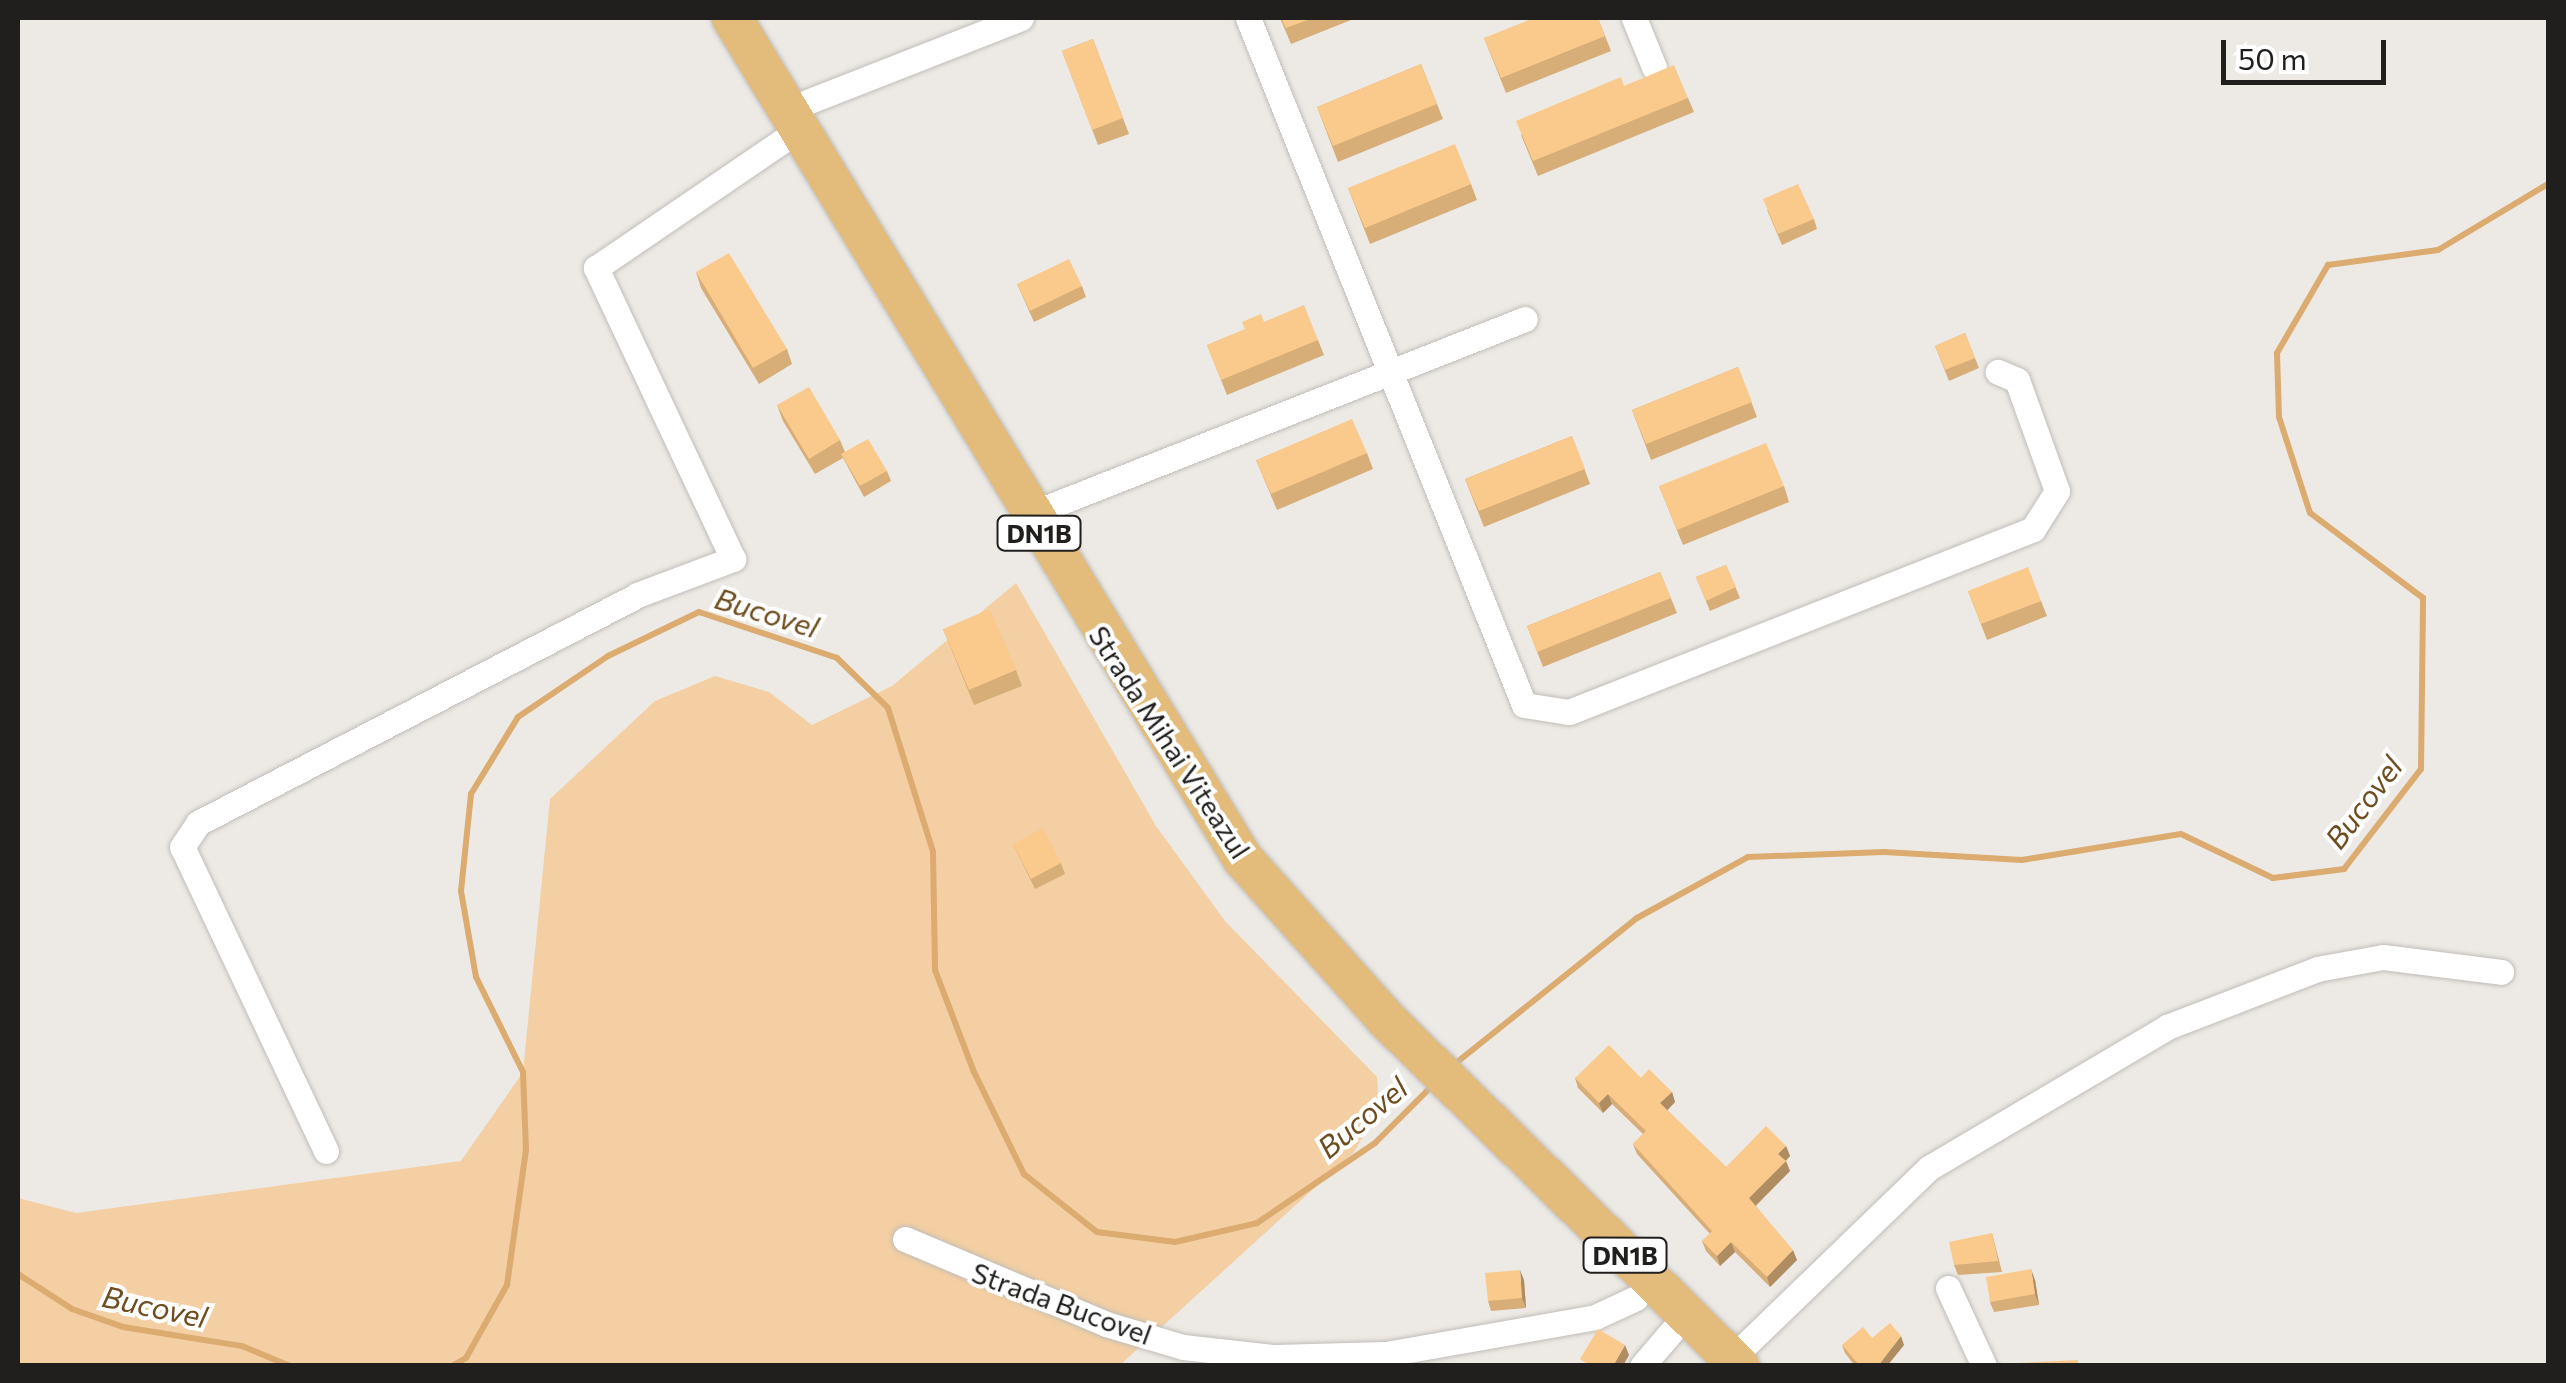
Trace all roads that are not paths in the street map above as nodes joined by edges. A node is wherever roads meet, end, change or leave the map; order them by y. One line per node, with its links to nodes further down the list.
1 (706, 18): 7 (main road, Strada Mihai Viteazul / DN1B)
2 (732, 18): 7 (main road, Strada Mihai Viteazul / DN1B)
3 (1021, 18): 7 (street)
4 (1248, 18): 9 (street)
5 (1634, 18): 6 (street)
6 (1654, 67)
7 (785, 126): 11 (main road, Strada Mihai Viteazul / DN1B); 13 (main road, Strada Mihai Viteazul / DN1B); 14 (street)
8 (1525, 319): 9 (street)
9 (1391, 371): 10 (street); 11 (street)
10 (1998, 372)
11 (1028, 515): 13 (main road, Strada Mihai Viteazul / DN1B)
12 (2500, 972): 20 (street)
13 (1380, 1030): 15 (main road, Strada Mihai Viteazul / DN1B)
14 (326, 1151)
15 (1503, 1152): 18 (main road, Strada Mihai Viteazul / DN1B); 20 (main road, Strada Mihai Viteazul / DN1B)
16 (906, 1239): 18 (street, Strada Bucovel)
17 (1948, 1288): 22 (street)
18 (1636, 1298): 19 (main road, Strada Mihai Viteazul / DN1B)
19 (1671, 1332): 20 (main road, Strada Mihai Viteazul / DN1B); 21 (street)
20 (1726, 1363)
21 (1642, 1366)
22 (1984, 1366)

